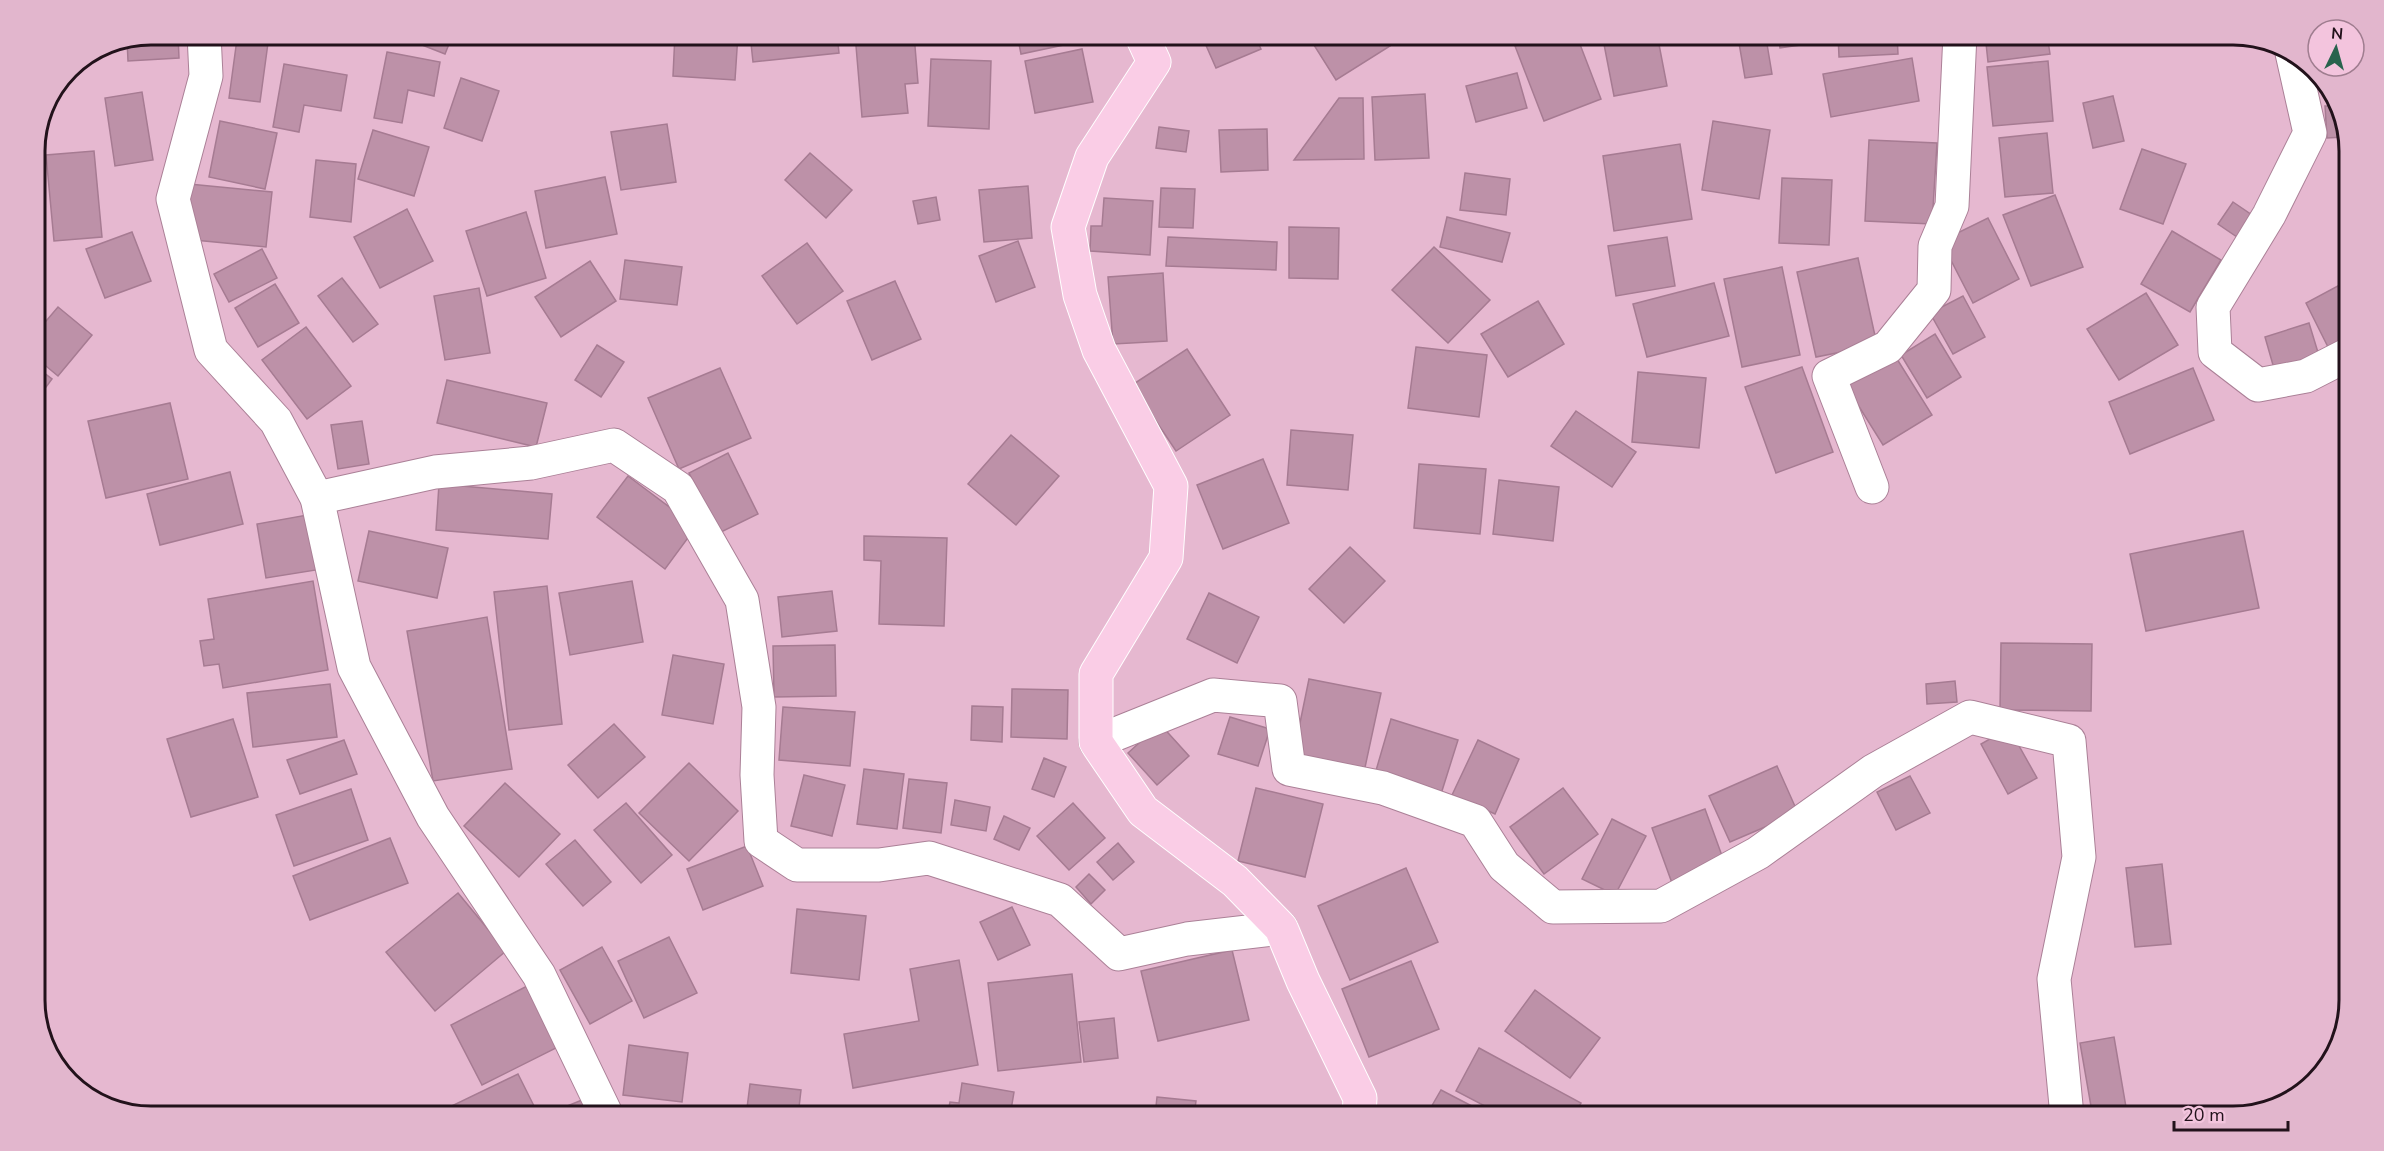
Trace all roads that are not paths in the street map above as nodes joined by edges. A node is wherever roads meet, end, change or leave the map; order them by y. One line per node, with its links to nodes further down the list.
1 (205, 45): 7 (street)
2 (1146, 45): 8 (main road)
3 (1959, 45): 6 (street)
4 (2294, 65): 5 (street)
5 (2339, 359)
6 (1872, 487)
7 (317, 498): 9 (street); 10 (street)
8 (1096, 742): 9 (main road); 12 (street)
9 (1281, 928): 11 (main road)
10 (602, 1106)
11 (1360, 1106)
12 (2066, 1106)

